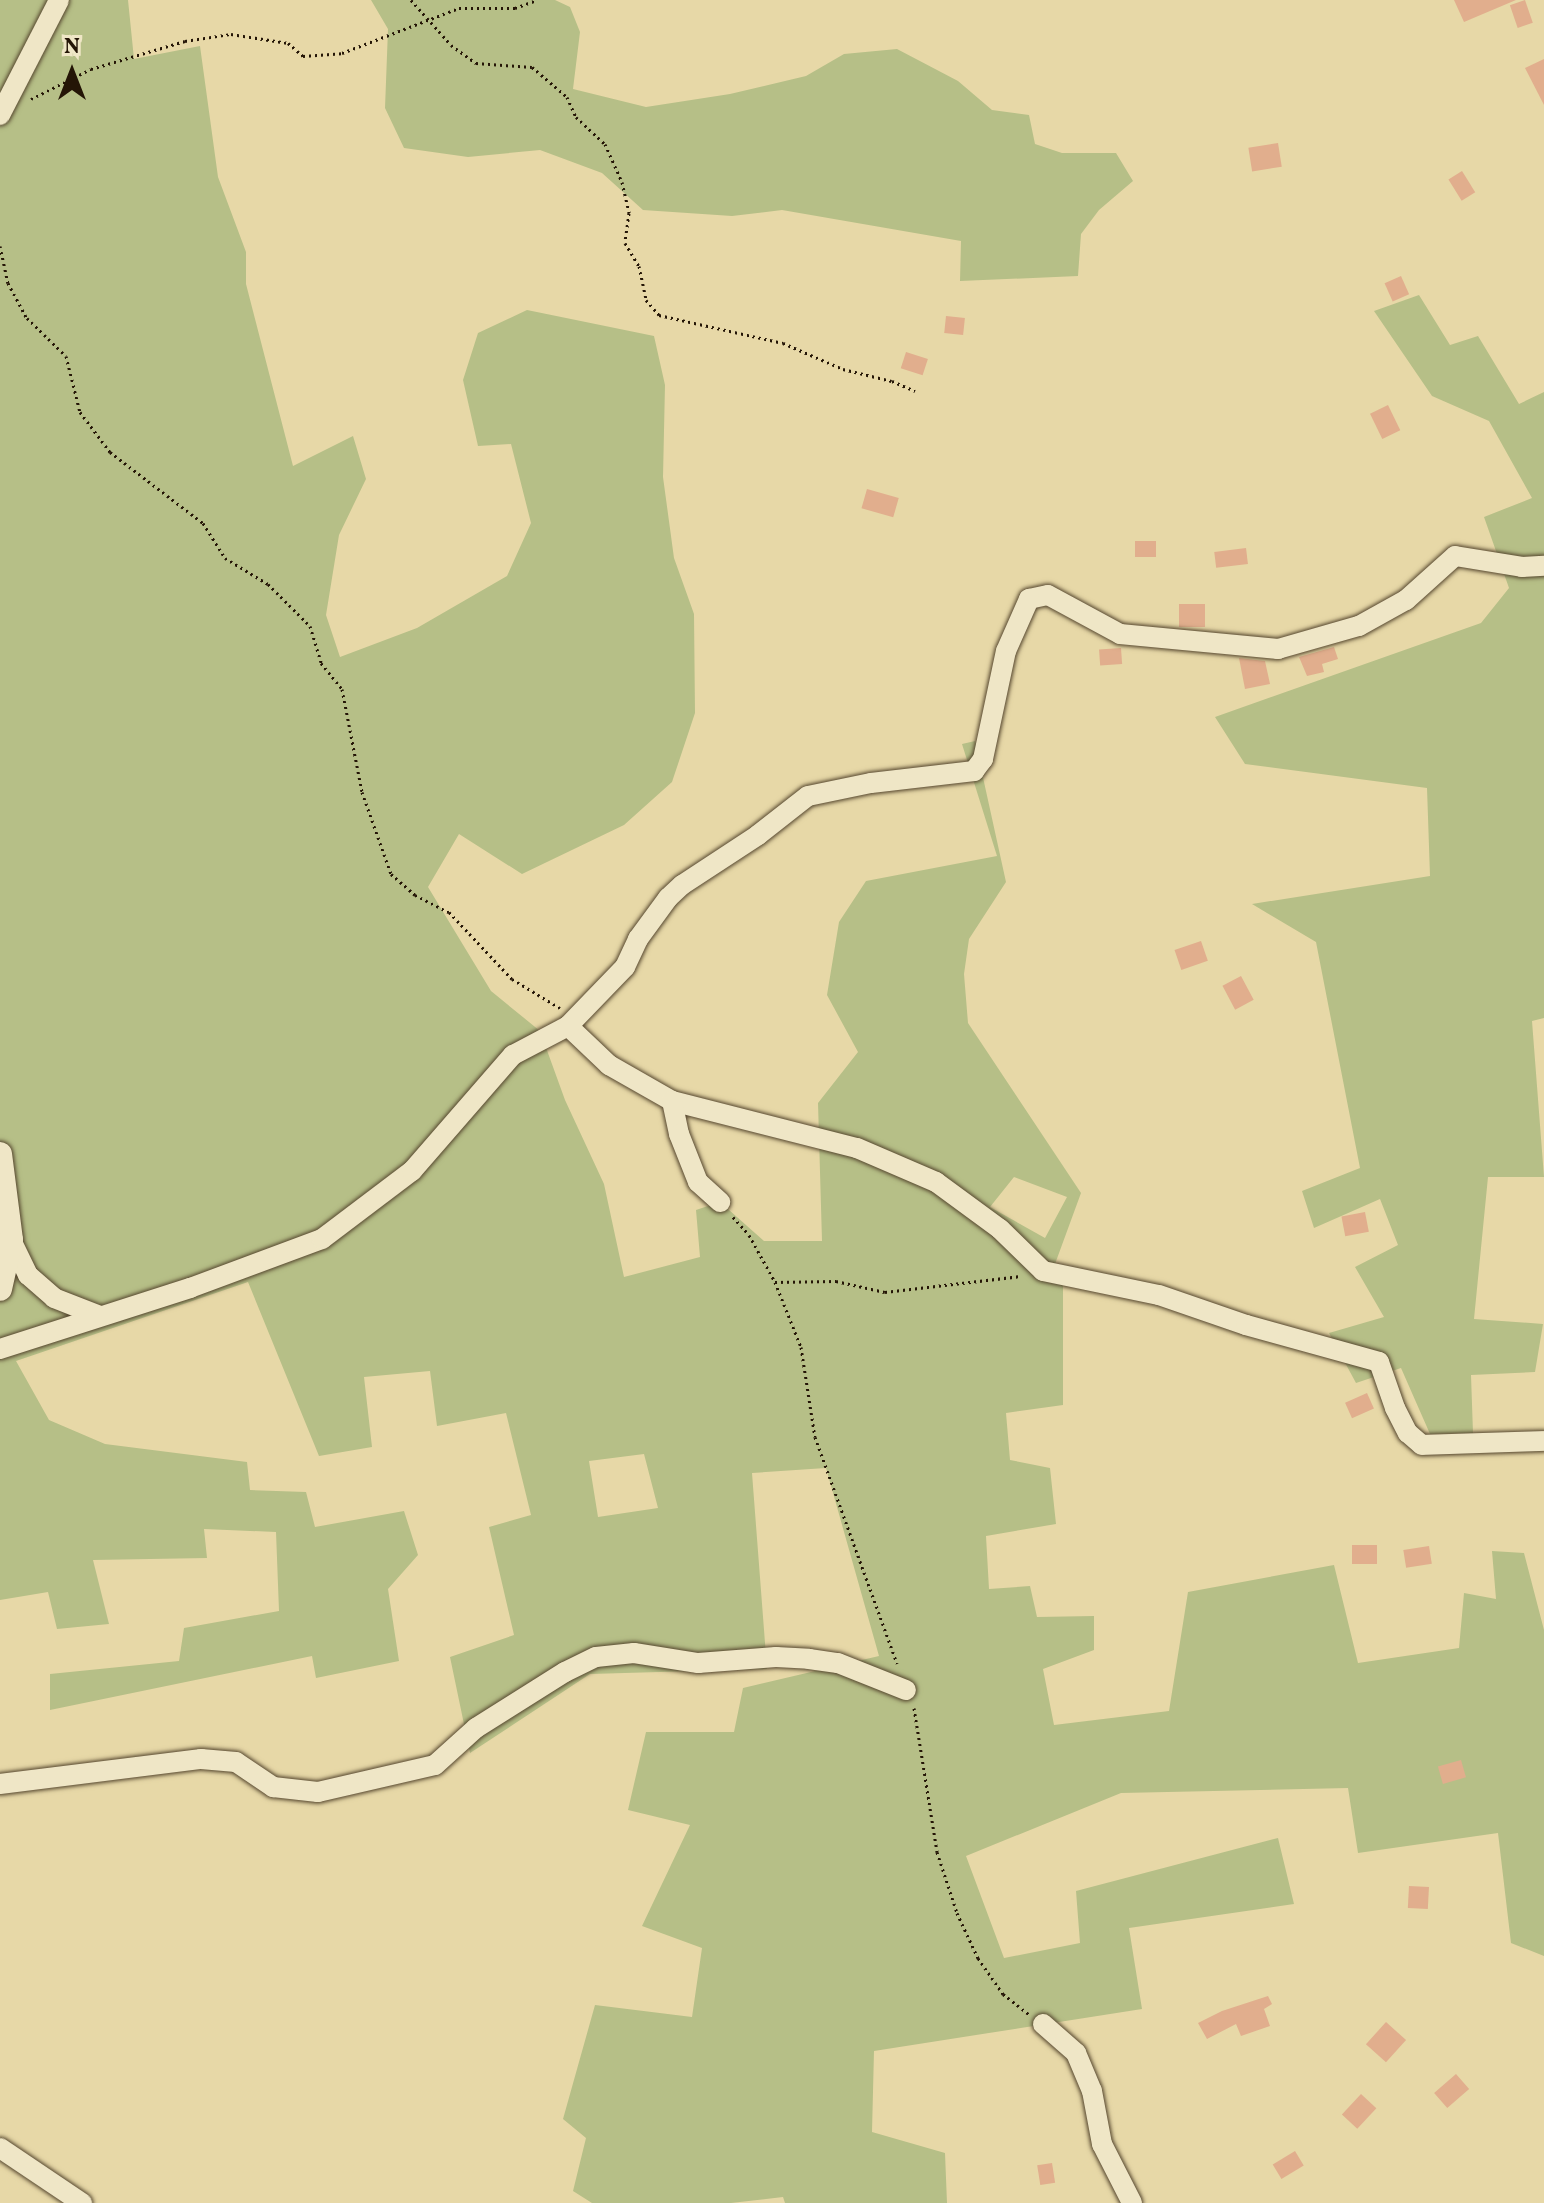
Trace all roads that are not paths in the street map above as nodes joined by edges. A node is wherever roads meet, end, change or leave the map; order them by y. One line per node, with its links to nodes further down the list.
1 (59, 0): 2 (street)
2 (1, 113)
3 (1544, 566): 4 (street)
4 (573, 1022): 5 (street); 10 (street)
5 (672, 1101): 7 (street); 12 (street)
6 (0, 1154): 8 (street)
7 (720, 1202)
8 (11, 1240): 9 (street); 10 (street)
9 (0, 1289)
10 (100, 1316): 11 (street)
11 (0, 1349)
12 (1544, 1441)
13 (906, 1690): 14 (street)
14 (0, 1784)
15 (1043, 2024): 18 (street)
16 (0, 2148): 17 (street)
17 (82, 2203)
18 (1132, 2203)

